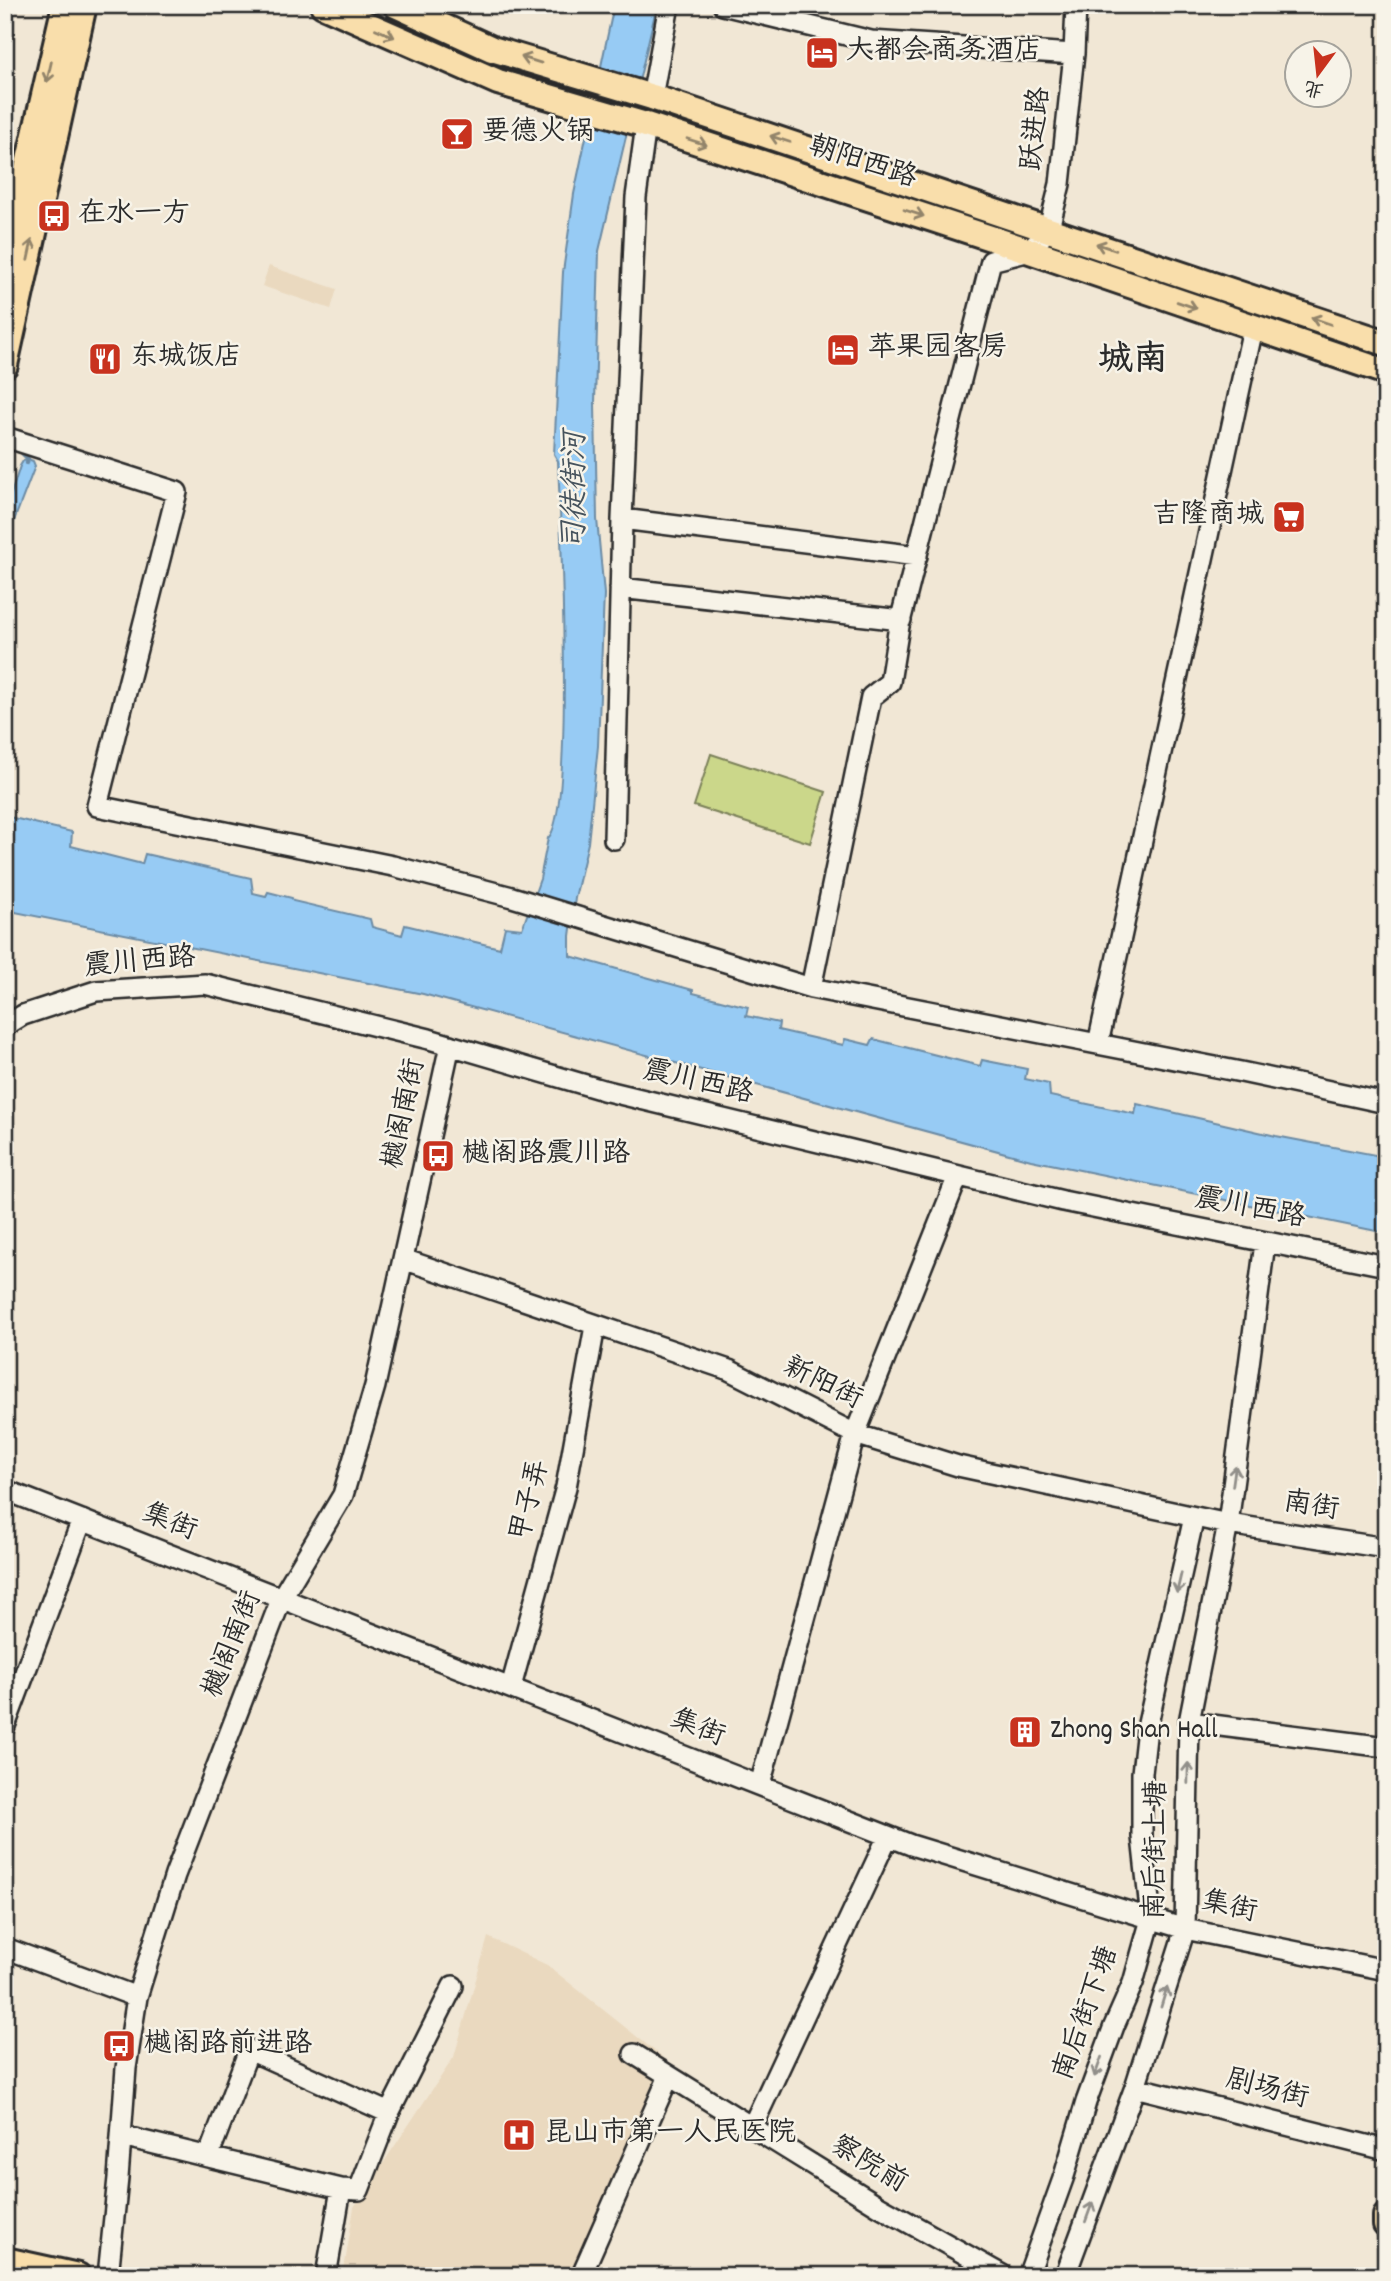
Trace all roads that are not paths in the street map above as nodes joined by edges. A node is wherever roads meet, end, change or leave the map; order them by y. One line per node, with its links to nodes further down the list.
1 (65, 5): 13 (main road, one-way to 13)
2 (84, 5): 16 (main road, one-way to 2)
3 (323, 5): 10 (main road, 朝阳西路, one-way to 10)
4 (396, 5): 9 (main road, 朝阳西路, one-way to 4)
5 (669, 5): 9 (street)
6 (723, 5): 8 (street)
7 (1076, 5): 8 (street, 跃进路)
8 (1074, 54): 11 (street, 跃进路)
9 (646, 95): 11 (main road, 朝阳西路, one-way to 9)
10 (639, 123): 12 (main road, 朝阳西路, one-way to 12); 19 (street)
11 (1049, 228): 12 (street, 跃进路); 15 (main road, 朝阳西路, one-way to 11)
12 (1030, 251): 14 (main road, 朝阳西路, one-way to 14); 20 (street)
13 (5, 264)
14 (1253, 327): 17 (main road, 朝阳西路); 26 (street)
15 (1386, 343)
16 (5, 365)
17 (1386, 372)
18 (5, 437): 24 (street)
19 (622, 519): 20 (street); 21 (street)
20 (917, 556): 22 (street)
21 (620, 588): 22 (street); 23 (street)
22 (901, 620): 24 (street)
23 (614, 839)
24 (811, 988): 26 (street)
25 (5, 1026): 27 (street, 震川西路)
26 (1098, 1044): 28 (street)
27 (450, 1045): 29 (street, 震川西路); 31 (street, 樾阁南街)
28 (1386, 1103)
29 (958, 1175): 30 (street, 震川西路); 34 (street)
30 (1265, 1243): 32 (street, 震川西路); 38 (street, 南后街上塘, one-way to 30)
31 (403, 1259): 33 (street, 新阳街); 40 (street, 樾阁南街)
32 (1386, 1266)
33 (596, 1326): 34 (street, 新阳街); 41 (street, 甲子弄)
34 (855, 1434): 36 (street, 新阳街); 45 (street)
35 (5, 1490): 37 (street, 集街)
36 (1194, 1517): 38 (street, 新阳街); 47 (street, 南后街下塘, one-way to 47)
37 (82, 1520): 40 (street, 集街); 43 (street)
38 (1228, 1524): 39 (street, 南街); 42 (street, 南后街上塘)
39 (1386, 1548)
40 (282, 1597): 41 (street, 集街); 52 (street, 樾阁南街)
41 (511, 1687): 45 (street, 集街)
42 (1189, 1722): 44 (street); 48 (street, 南后街上塘, one-way to 42)
43 (5, 1726)
44 (1386, 1747)
45 (760, 1785): 46 (street, 集街)
46 (888, 1836): 47 (street, 集街); 57 (street)
47 (1151, 1919): 48 (street, 集街); 70 (street, 南后街下塘, one-way to 70)
48 (1185, 1929): 50 (street, 集街); 55 (street, 南后街上塘, one-way to 48)
49 (5, 1948): 52 (street)
50 (1386, 1970)
51 (453, 1986): 56 (street)
52 (137, 1997): 58 (street, 樾阁南街)
53 (634, 2054): 54 (street, 察院前)
54 (669, 2076): 57 (street, 察院前); 68 (street)
55 (1135, 2087): 59 (street, 剧场街); 71 (street, 南后街上塘, one-way to 55)
56 (389, 2113): 60 (street); 61 (street)
57 (752, 2127): 69 (street, 察院前)
58 (122, 2136): 60 (street); 66 (street, 樾阁南街)
59 (1386, 2150)
60 (208, 2157): 61 (street)
61 (341, 2189): 67 (street)
62 (1386, 2216): 63 (main road)
63 (1386, 2224)
64 (5, 2260): 65 (main road)
65 (79, 2276)
66 (108, 2276)
67 (326, 2276)
68 (581, 2276)
69 (1004, 2276)
70 (1028, 2276)
71 (1065, 2276)

